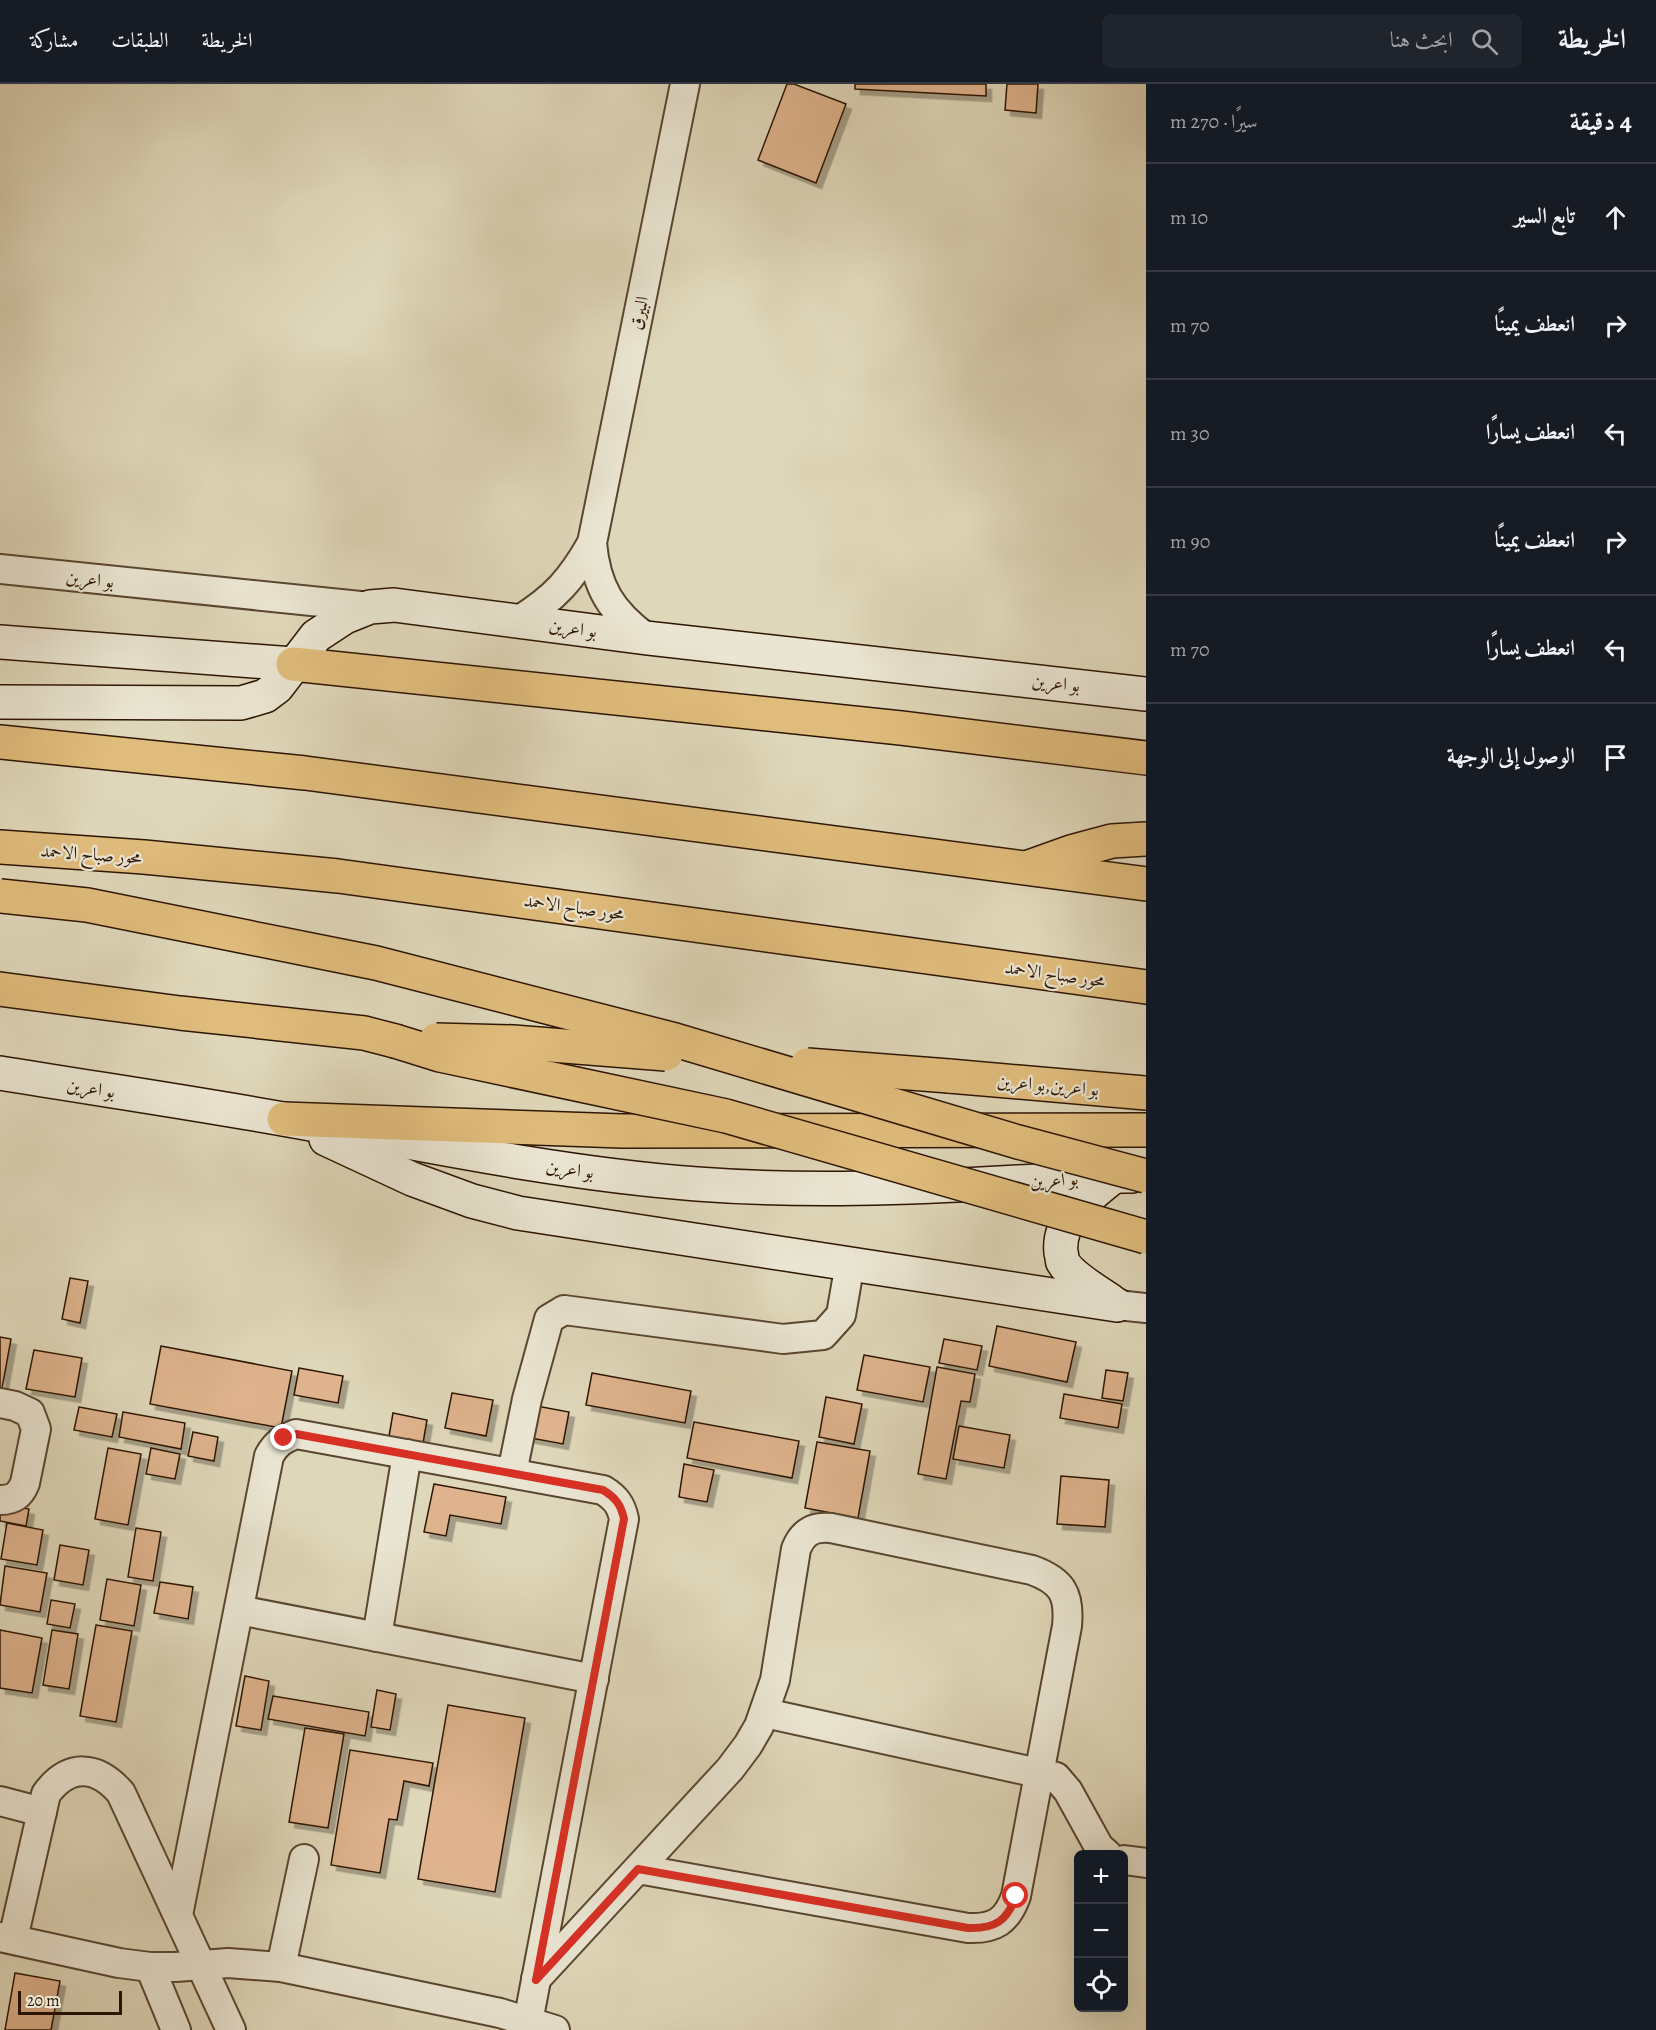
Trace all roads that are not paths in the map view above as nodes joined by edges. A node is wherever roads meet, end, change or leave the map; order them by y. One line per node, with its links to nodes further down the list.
1 (685, 84): 2 (street, البيرق)
2 (592, 543): 5 (street, البيرق); 6 (street, البيرق)
3 (0, 569): 4 (street, بو اعرين)
4 (370, 607): 5 (main road, بو اعرين); 8 (main road)
5 (518, 621): 6 (main road, بو اعرين)
6 (647, 638): 9 (main road, بو اعرين)
7 (0, 642): 8 (main road)
8 (293, 664): 10 (main road); 12 (highway)
9 (1146, 694)
10 (0, 702)
11 (0, 741): 15 (highway)
12 (1146, 758)
13 (1146, 840): 15 (highway)
14 (0, 847): 18 (highway, محور صباح الاحمد)
15 (1025, 869): 16 (highway)
16 (1146, 885)
17 (0, 896): 26 (highway, bridge)
18 (1146, 987)
19 (0, 989): 20 (highway)
20 (395, 1041): 22 (highway, بو اعرين,بو اعرين, bridge); 27 (highway, bridge)
21 (0, 1073): 23 (main road, بو اعرين)
22 (1146, 1093)
23 (284, 1119): 24 (highway); 25 (main road, بو اعرين); 28 (main road)
24 (1146, 1130)
25 (1114, 1176): 26 (main road, بو اعرين); 29 (main road)
26 (1146, 1176)
27 (1146, 1237)
28 (850, 1263): 29 (main road); 32 (street)
29 (1132, 1306)
30 (0, 1403): 33 (street)
31 (407, 1454): 32 (street); 34 (street); 35 (street)
32 (512, 1473): 36 (street)
33 (0, 1500)
34 (238, 1610): 35 (street); 46 (street)
35 (377, 1637): 36 (street)
36 (594, 1679): 51 (street)
37 (765, 1713): 38 (street); 38 (street); 45 (street)
38 (1038, 1772): 41 (street); 45 (street)
39 (0, 1801): 40 (street)
40 (42, 1812): 46 (street); 47 (street)
41 (1102, 1850)
42 (304, 1859): 49 (street)
43 (1128, 1861): 44 (street)
44 (1146, 1863)
45 (638, 1869): 51 (street)
46 (178, 1915): 48 (street)
47 (6, 1938): 50 (street)
48 (202, 1965): 49 (street); 50 (street); 55 (street)
49 (281, 1966): 52 (street)
50 (150, 1967): 54 (street)
51 (536, 1980): 53 (street)
52 (491, 2021): 53 (street)
53 (528, 2022): 56 (street)
54 (176, 2030)
55 (231, 2030)
56 (555, 2030)

